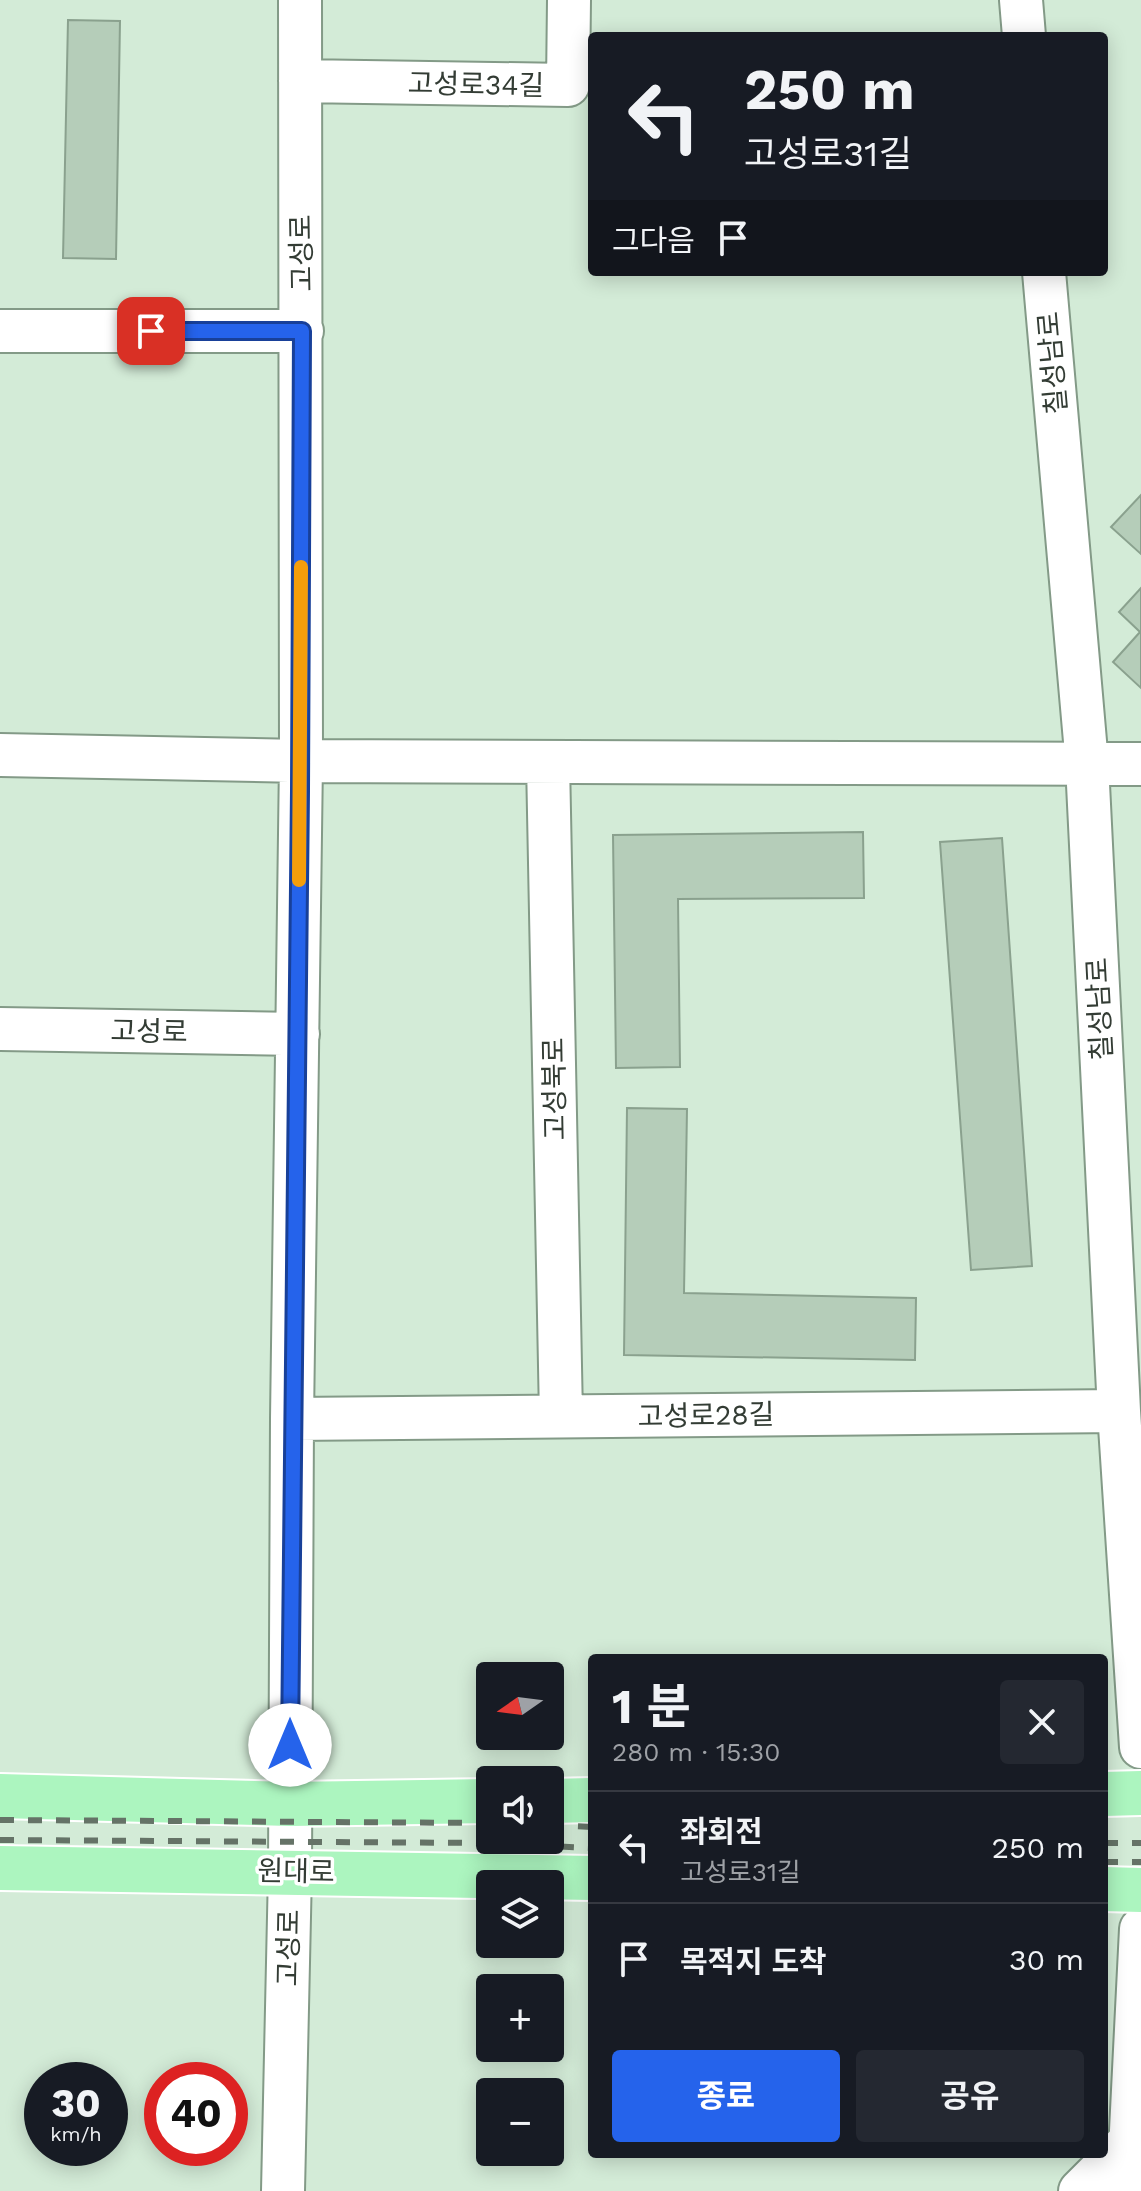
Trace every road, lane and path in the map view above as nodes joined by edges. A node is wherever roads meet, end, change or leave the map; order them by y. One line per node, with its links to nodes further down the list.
1 (300, 0): 5 (street, 고성로)
2 (569, 0): 6 (street, 고성로34길)
3 (1021, 0): 4 (street)
4 (1024, 32)
5 (300, 81): 6 (street, 고성로34길); 9 (street, 고성로)
6 (580, 85)
7 (1044, 276): 13 (street, 칠성남로)
8 (0, 331): 9 (street)
9 (302, 331): 11 (street, 고성로)
10 (0, 755): 11 (street)
11 (301, 761): 12 (street); 16 (street, 고성로)
12 (548, 762): 13 (street); 18 (street, 고성북로)
13 (1087, 764): 14 (street); 17 (street, 칠성남로)
14 (1141, 764)
15 (0, 1029): 16 (street, 고성로)
16 (298, 1034): 19 (street, 고성로)
17 (1119, 1411): 18 (street, 고성로28길); 20 (street, 칠성남로)
18 (561, 1416): 19 (street, 고성로28길)
19 (292, 1419): 28 (street, 고성로)
20 (1141, 1720): 21 (street, 칠성남로)
21 (1141, 1747)
22 (1141, 1793): 23 (main road)
23 (1108, 1794)
24 (0, 1796): 28 (main road)
25 (588, 1800): 27 (main road)
26 (476, 1801): 28 (main road)
27 (564, 1801)
28 (290, 1804): 30 (street, 고성로)
29 (0, 1868): 30 (main road, 원대로)
30 (290, 1871): 31 (main road, 원대로); 36 (street, 고성로)
31 (588, 1878)
32 (1108, 1889): 33 (main road)
33 (1141, 1890)
34 (1141, 1929): 35 (street)
35 (1131, 2140): 37 (street); 38 (street)
36 (283, 2191)
37 (1080, 2191)
38 (1128, 2191)

